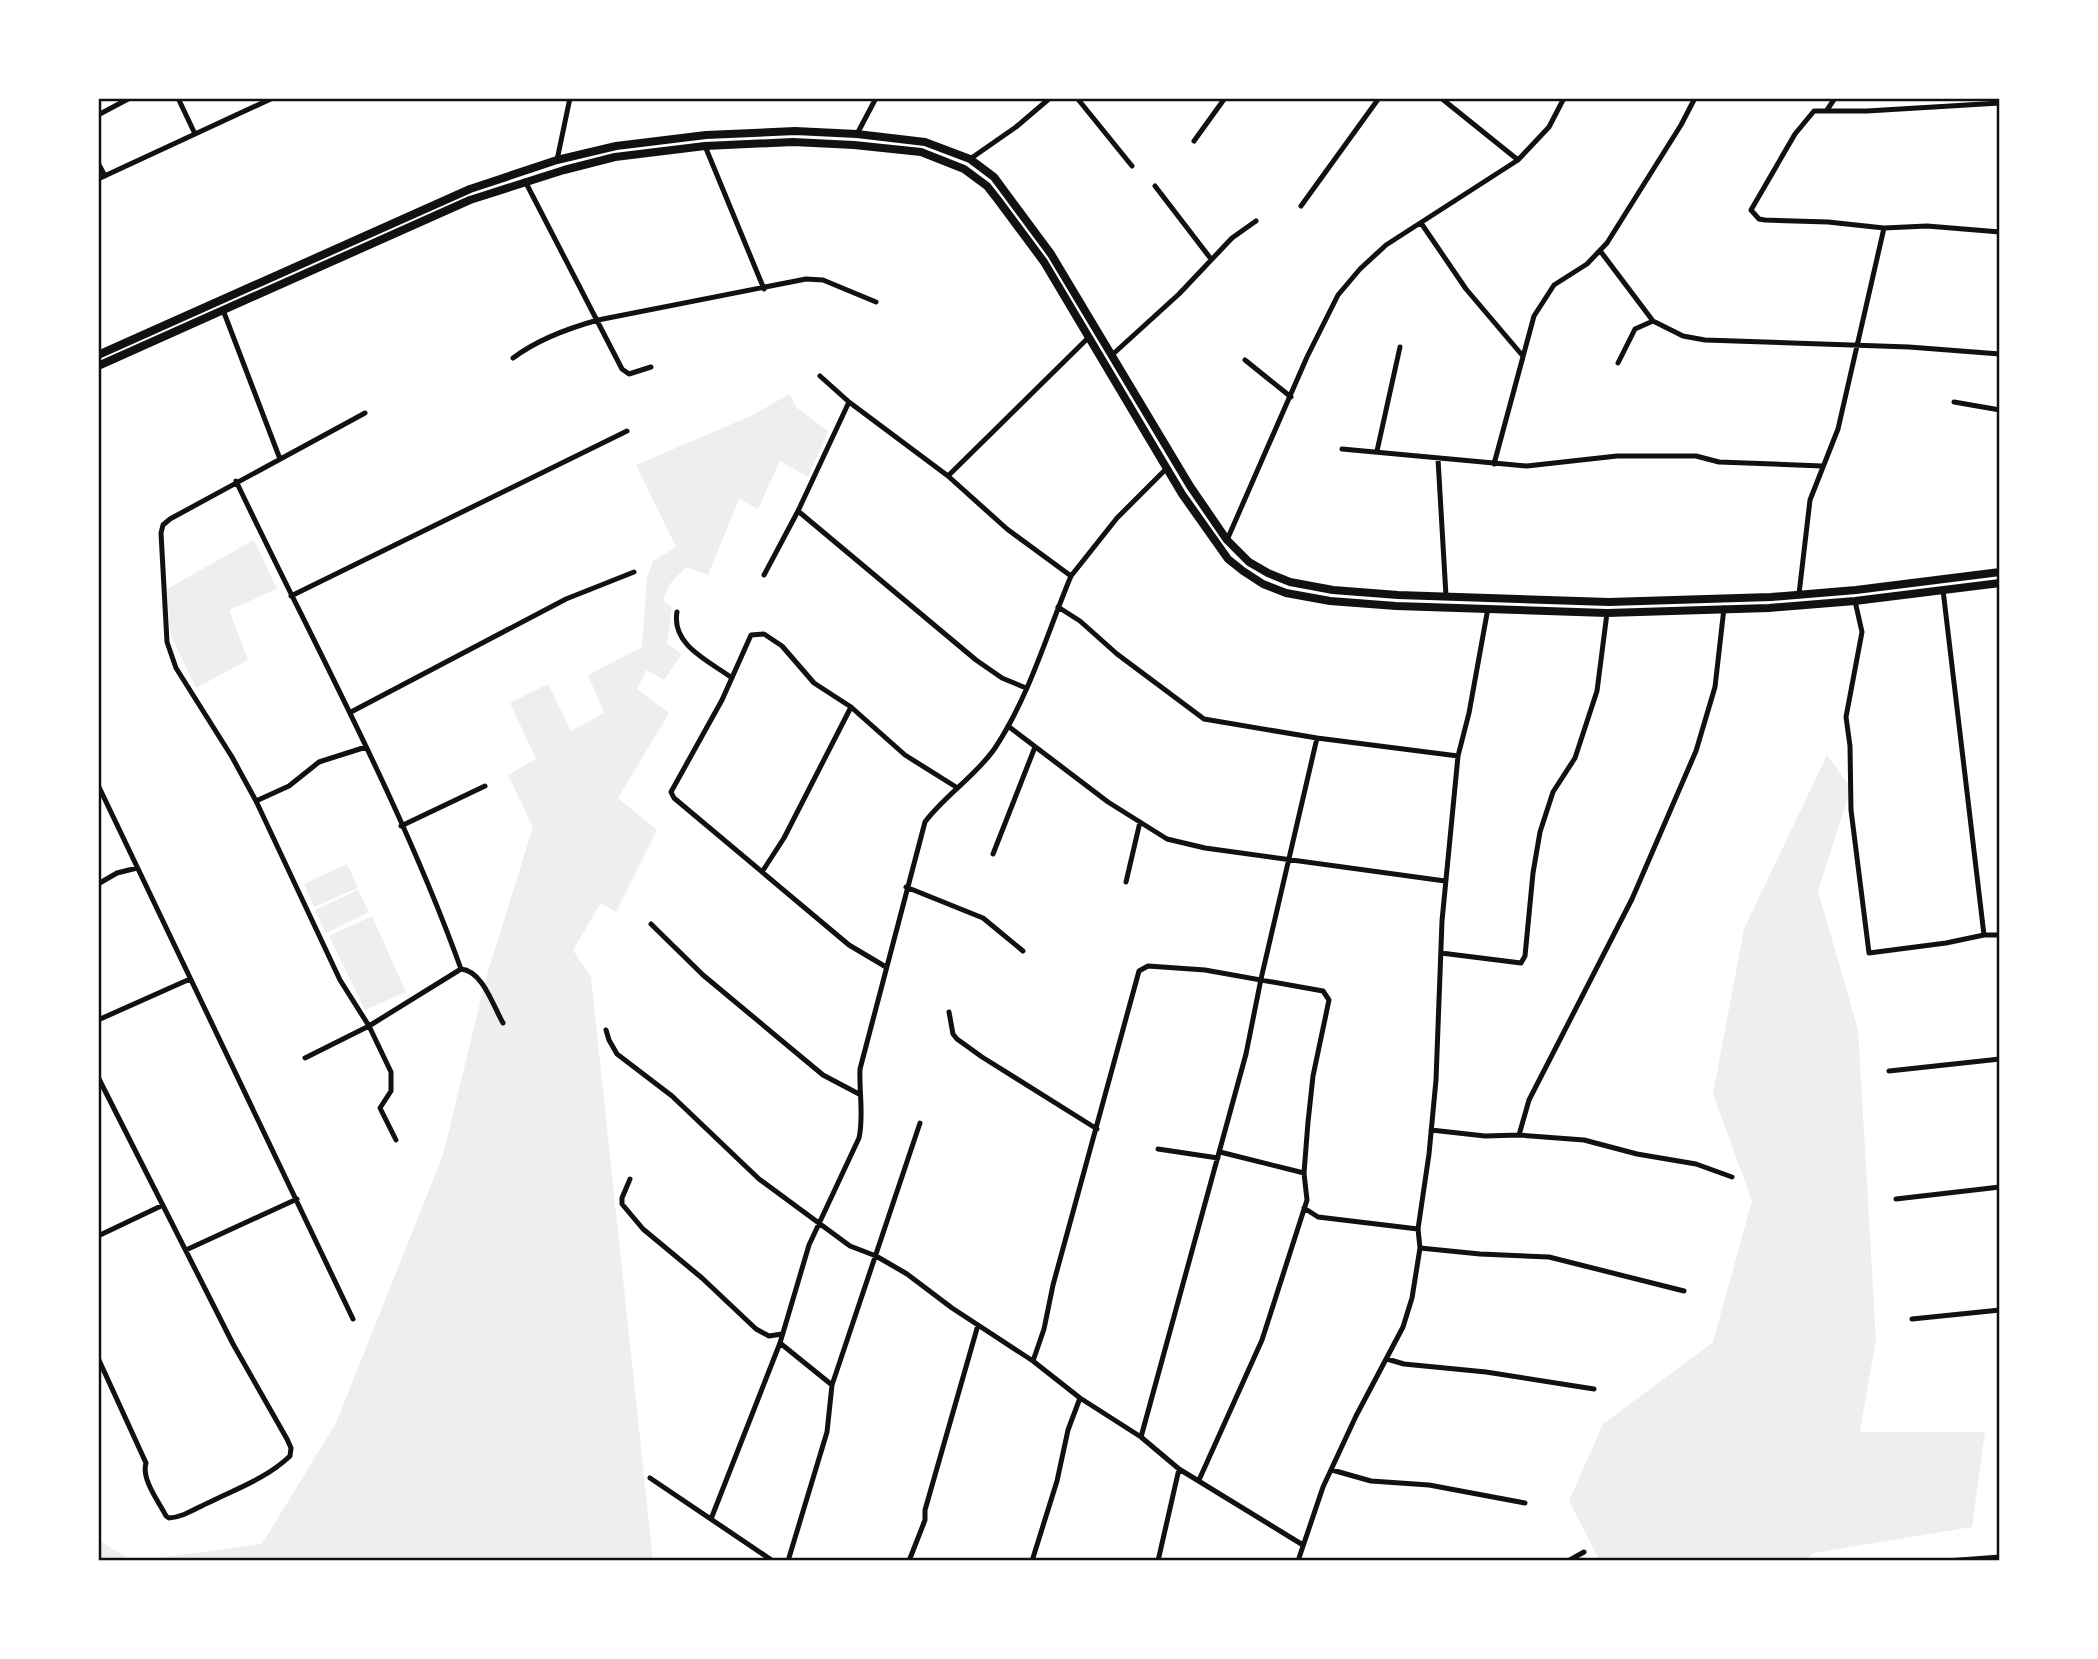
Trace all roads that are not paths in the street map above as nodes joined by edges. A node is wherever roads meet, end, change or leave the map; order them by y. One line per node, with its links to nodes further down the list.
1 (130, 98): 16 (street)
2 (178, 98): 17 (street)
3 (273, 98): 17 (street)
4 (570, 98): 22 (street)
5 (876, 98): 18 (street)
6 (1050, 98): 21 (street)
7 (1077, 98): 25 (street)
8 (1225, 98): 19 (street)
9 (1379, 98): 30 (street)
10 (1441, 98): 23 (street)
11 (1564, 98): 23 (street)
12 (1695, 98): 35 (street)
13 (1835, 98): 15 (street)
14 (2000, 103): 15 (street)
15 (1827, 110): 33 (street)
16 (98, 115)
17 (195, 134): 26 (street)
18 (857, 134): 21 (main road); 22 (main road)
19 (1194, 141)
20 (705, 146): 28 (main road); 37 (street); 44 (main road)
21 (970, 159): 50 (main road)
22 (557, 160): 42 (main road)
23 (1518, 160): 32 (street)
24 (98, 163): 26 (street)
25 (1132, 166)
26 (105, 176): 27 (street)
27 (98, 179)
28 (525, 181): 39 (main road); 40 (street)
29 (1155, 186): 36 (street)
30 (1301, 206)
31 (1256, 221): 36 (street)
32 (1421, 223): 51 (street); 58 (street)
33 (1884, 228): 34 (street); 46 (street)
34 (2000, 232)
35 (1601, 252): 41 (street); 51 (street)
36 (1211, 259): 50 (street)
37 (764, 289): 38 (street); 40 (street)
38 (876, 302)
39 (223, 310): 43 (main road); 66 (street)
40 (598, 320): 52 (street); 56 (street)
41 (1653, 321): 46 (street); 54 (street)
42 (166, 325): 43 (main road); 48 (main road)
43 (171, 335): 55 (main road)
44 (1089, 337): 70 (main road); 71 (street)
45 (98, 344): 48 (street)
46 (1857, 345): 49 (street); 69 (street)
47 (1400, 348): 65 (street)
48 (100, 354)
49 (2000, 354)
50 (1112, 355): 74 (main road)
51 (1522, 355): 68 (street)
52 (513, 358)
53 (1245, 360): 58 (street)
54 (1618, 363)
55 (98, 366)
56 (651, 366)
57 (820, 376): 59 (street)
58 (1291, 397): 74 (street)
59 (849, 402): 71 (street); 73 (street)
60 (1954, 402): 61 (street)
61 (2000, 411)
62 (365, 412): 66 (street)
63 (627, 430): 82 (street)
64 (1342, 449): 65 (street)
65 (1377, 451): 67 (street)
66 (280, 459): 72 (street)
67 (1438, 459): 68 (street); 83 (street)
68 (1494, 464): 69 (street)
69 (1822, 466): 81 (street)
70 (1167, 468): 78 (street); 86 (main road)
71 (948, 476): 78 (street)
72 (236, 481): 82 (street); 102 (street)
73 (798, 511): 77 (street); 91 (street)
74 (1227, 540): 83 (main road)
75 (634, 572): 93 (street)
76 (2000, 572): 81 (main road)
77 (765, 575)
78 (1071, 576): 85 (street)
79 (2000, 583): 80 (main road)
80 (1943, 590): 84 (main road); 114 (street)
81 (1799, 594): 83 (main road)
82 (291, 596): 93 (street)
83 (1447, 596)
84 (1855, 601): 87 (main road); 114 (street)
85 (1058, 607): 91 (street); 95 (street)
86 (1488, 608): 89 (main road); 98 (street)
87 (1724, 608): 89 (main road); 136 (street)
88 (677, 612): 90 (street)
89 (1607, 613): 117 (street)
90 (732, 678): 92 (street); 108 (street)
91 (1026, 688): 94 (street)
92 (851, 707): 101 (street); 108 (street)
93 (351, 712): 96 (street)
94 (1008, 726): 97 (street); 101 (street)
95 (1317, 738): 98 (street); 106 (street)
96 (366, 747): 102 (street); 104 (street)
97 (1035, 747): 103 (street); 105 (street)
98 (1458, 756): 109 (street)
99 (98, 785): 107 (street)
100 (485, 786): 104 (street)
101 (956, 787): 112 (street)
102 (256, 801): 125 (street)
103 (1140, 822): 106 (street); 110 (street)
104 (401, 827): 119 (street)
105 (993, 854)
106 (1289, 859): 109 (street); 121 (street)
107 (136, 868): 111 (street); 120 (street)
108 (762, 872): 118 (street)
109 (1445, 881): 117 (street)
110 (1126, 882)
111 (98, 884)
112 (906, 887): 116 (street); 118 (street)
113 (651, 924): 132 (street)
114 (1984, 935): 115 (street)
115 (2000, 935)
116 (1023, 951)
117 (1441, 953): 135 (street)
118 (886, 967): 132 (street)
119 (461, 969): 124 (street); 125 (street)
120 (190, 979): 123 (street); 144 (street)
121 (1261, 979): 134 (street); 139 (street); 140 (street)
122 (949, 1012): 134 (street)
123 (98, 1020)
124 (503, 1023)
125 (369, 1026): 127 (street); 137 (street)
126 (606, 1030): 148 (street)
127 (305, 1058)
128 (2000, 1059): 129 (street)
129 (1888, 1071)
130 (98, 1077): 131 (street)
131 (101, 1091): 146 (street)
132 (859, 1094): 148 (street)
133 (920, 1123): 153 (street)
134 (1097, 1129): 163 (street)
135 (1431, 1130): 136 (street); 149 (street)
136 (1519, 1135): 141 (street)
137 (396, 1140)
138 (1158, 1149): 139 (street)
139 (1219, 1155): 140 (street); 167 (street)
140 (1304, 1173): 147 (street)
141 (1732, 1177)
142 (629, 1179): 159 (street)
143 (2000, 1187): 145 (street)
144 (297, 1199): 152 (street); 156 (street)
145 (1896, 1199)
146 (161, 1206): 150 (street); 152 (street)
147 (1304, 1208): 149 (street); 171 (street)
148 (820, 1223): 153 (street); 159 (street)
149 (1418, 1229): 151 (street)
150 (98, 1236)
151 (1420, 1248): 154 (street); 162 (street)
152 (186, 1250): 161 (street)
153 (876, 1256): 158 (street); 164 (street)
154 (1684, 1291)
155 (2000, 1310): 157 (street)
156 (353, 1319)
157 (1912, 1319)
158 (978, 1325): 163 (street); 179 (street)
159 (782, 1334): 160 (street)
160 (780, 1343): 164 (street); 173 (street)
161 (98, 1358)
162 (1387, 1359): 165 (street); 169 (street)
163 (1033, 1361): 166 (street)
164 (832, 1385): 178 (street)
165 (1594, 1389)
166 (1080, 1398): 167 (street); 180 (street)
167 (1141, 1437): 168 (street)
168 (1179, 1469): 171 (street); 181 (street)
169 (1332, 1470): 172 (street); 174 (street)
170 (650, 1478): 173 (street)
171 (1199, 1480): 174 (street)
172 (1525, 1503)
173 (711, 1520): 177 (street)
174 (1303, 1545): 182 (street)
175 (1584, 1552): 183 (street)
176 (2000, 1557): 184 (street)
177 (772, 1561)
178 (788, 1561)
179 (909, 1561)
180 (1032, 1561)
181 (1158, 1561)
182 (1298, 1561)
183 (1567, 1561)
184 (1946, 1561)

